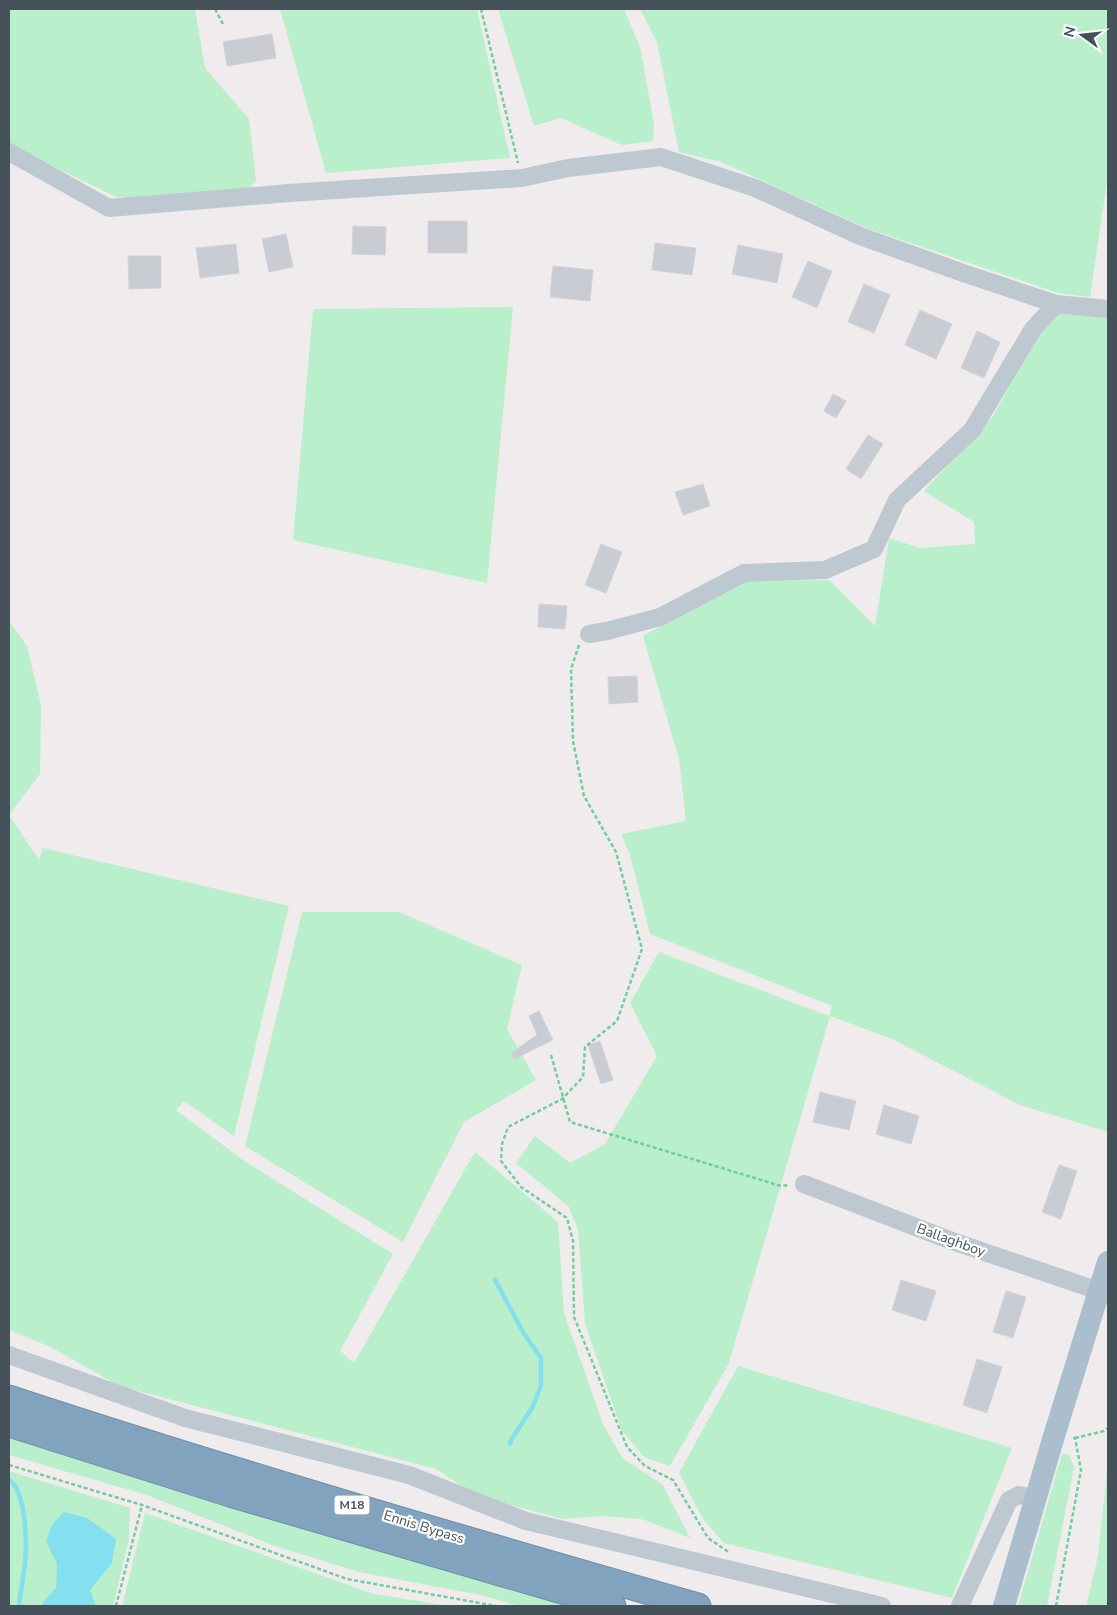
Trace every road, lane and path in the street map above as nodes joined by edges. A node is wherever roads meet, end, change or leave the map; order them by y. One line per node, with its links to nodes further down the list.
1 (215, 9): 3 (path)
2 (481, 9): 5 (path)
3 (224, 26)
4 (9, 152): 5 (street)
5 (522, 178): 6 (street)
6 (1056, 304): 7 (street); 8 (street)
7 (1108, 309)
8 (589, 634): 10 (path)
9 (550, 1055): 10 (path)
10 (562, 1098): 11 (path); 22 (path)
11 (804, 1184): 13 (street, Ballaghboy)
12 (1108, 1262): 13 (main road)
13 (1098, 1291): 18 (main road)
14 (9, 1355): 27 (street)
15 (9, 1398): 26 (highway, Ennis Bypass / M18)
16 (9, 1424): 25 (highway, Ennis Bypass / M18)
17 (1108, 1428): 18 (path)
18 (1065, 1437): 20 (main road); 30 (path)
19 (9, 1465): 21 (path)
20 (1036, 1498): 28 (street); 29 (main road)
21 (142, 1505): 23 (path); 24 (path)
22 (735, 1556)
23 (116, 1606)
24 (496, 1606)
25 (613, 1606)
26 (698, 1606)
27 (882, 1606)
28 (960, 1606)
29 (1004, 1606)
30 (1056, 1606)

